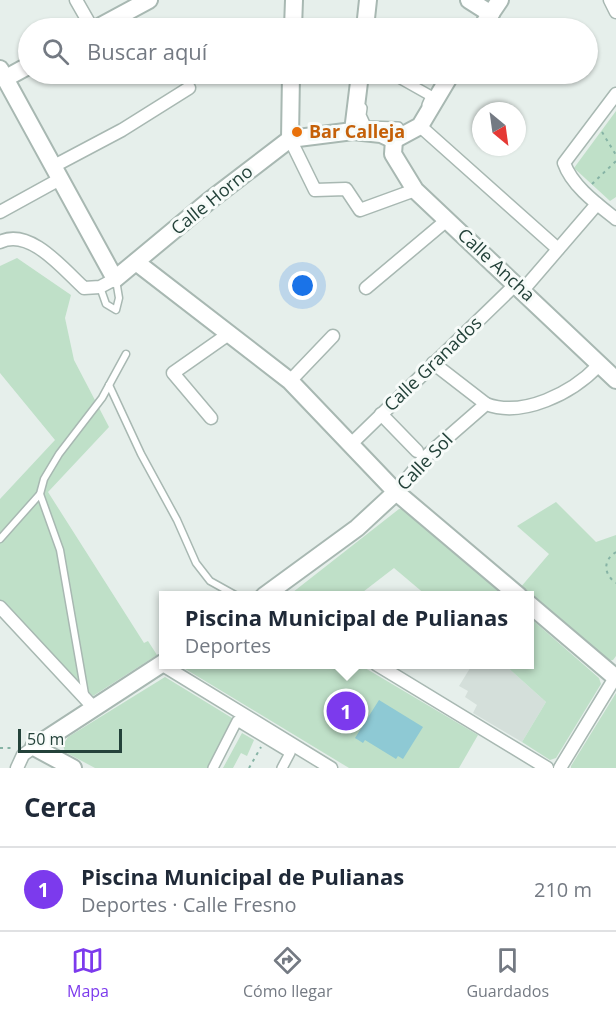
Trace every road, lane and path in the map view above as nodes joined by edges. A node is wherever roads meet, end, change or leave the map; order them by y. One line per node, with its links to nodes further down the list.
1 (76, 0): 9 (street)
2 (149, 0): 10 (street)
3 (368, 0): 12 (street)
4 (469, 0): 7 (street)
5 (610, 0): 8 (street)
6 (292, 1): 11 (street)
7 (496, 7)
8 (616, 12)
9 (86, 18)
10 (116, 18)
11 (293, 18)
12 (366, 18)
13 (18, 70): 14 (street)
14 (2, 76): 29 (street)
15 (291, 84): 25 (street)
16 (359, 84): 24 (street)
17 (365, 84): 18 (street)
18 (410, 84)
19 (445, 84): 23 (street)
20 (189, 88): 29 (street)
21 (616, 94): 22 (street)
22 (596, 121): 27 (path); 31 (street)
23 (420, 126): 26 (street); 37 (street)
24 (353, 131): 25 (street); 26 (street)
25 (290, 139): 30 (street); 38 (street, Calle Horno)
26 (394, 140): 30 (street, Calle Ancha)
27 (616, 155)
28 (616, 161): 31 (path)
29 (57, 173): 33 (street); 39 (street)
30 (415, 190): 35 (street, Calle Ancha)
31 (584, 192): 32 (street)
32 (597, 204): 34 (street); 37 (street, Calle Granados)
33 (0, 212)
34 (616, 219)
35 (447, 220): 41 (street, Calle Ancha); 42 (street)
36 (0, 242): 40 (street)
37 (558, 249): 41 (street, Calle Granados)
38 (136, 262): 39 (street, Calle Horno); 43 (street)
39 (115, 279): 40 (street); 40 (lane)
40 (100, 287)
41 (520, 287): 46 (street, Calle Granados); 47 (street, Calle Ancha)
42 (366, 288)
43 (230, 333): 49 (street); 53 (street)
44 (333, 336): 49 (street)
45 (126, 354): 50 (lane)
46 (433, 363): 51 (street); 52 (street, Calle Granados)
47 (598, 366): 48 (street, Calle Ancha); 51 (street)
48 (616, 380)
49 (290, 381): 54 (street)
50 (109, 385): 57 (lane); 61 (lane)
51 (486, 404): 56 (street, Calle Sol)
52 (381, 414): 54 (street, Calle Granados); 55 (street)
53 (211, 418)
54 (350, 445): 56 (street)
55 (417, 451)
56 (396, 492): 62 (street, Calle Sol); 63 (street)
57 (40, 494): 58 (lane); 70 (lane)
58 (0, 539)
59 (616, 552): 60 (path)
60 (616, 583)
61 (228, 591)
62 (271, 591)
63 (513, 591)
64 (0, 607): 70 (street)
65 (534, 608): 69 (street)
66 (159, 665): 70 (street)
67 (172, 669): 78 (street)
68 (384, 669): 79 (street)
69 (616, 677): 80 (street)
70 (90, 702): 72 (street)
71 (264, 741): 76 (path)
72 (34, 747): 73 (street); 74 (street)
73 (16, 768)
74 (73, 768)
75 (213, 768): 77 (street)
76 (249, 768)
77 (282, 768)
78 (331, 768)
79 (547, 768)
80 (560, 768)

